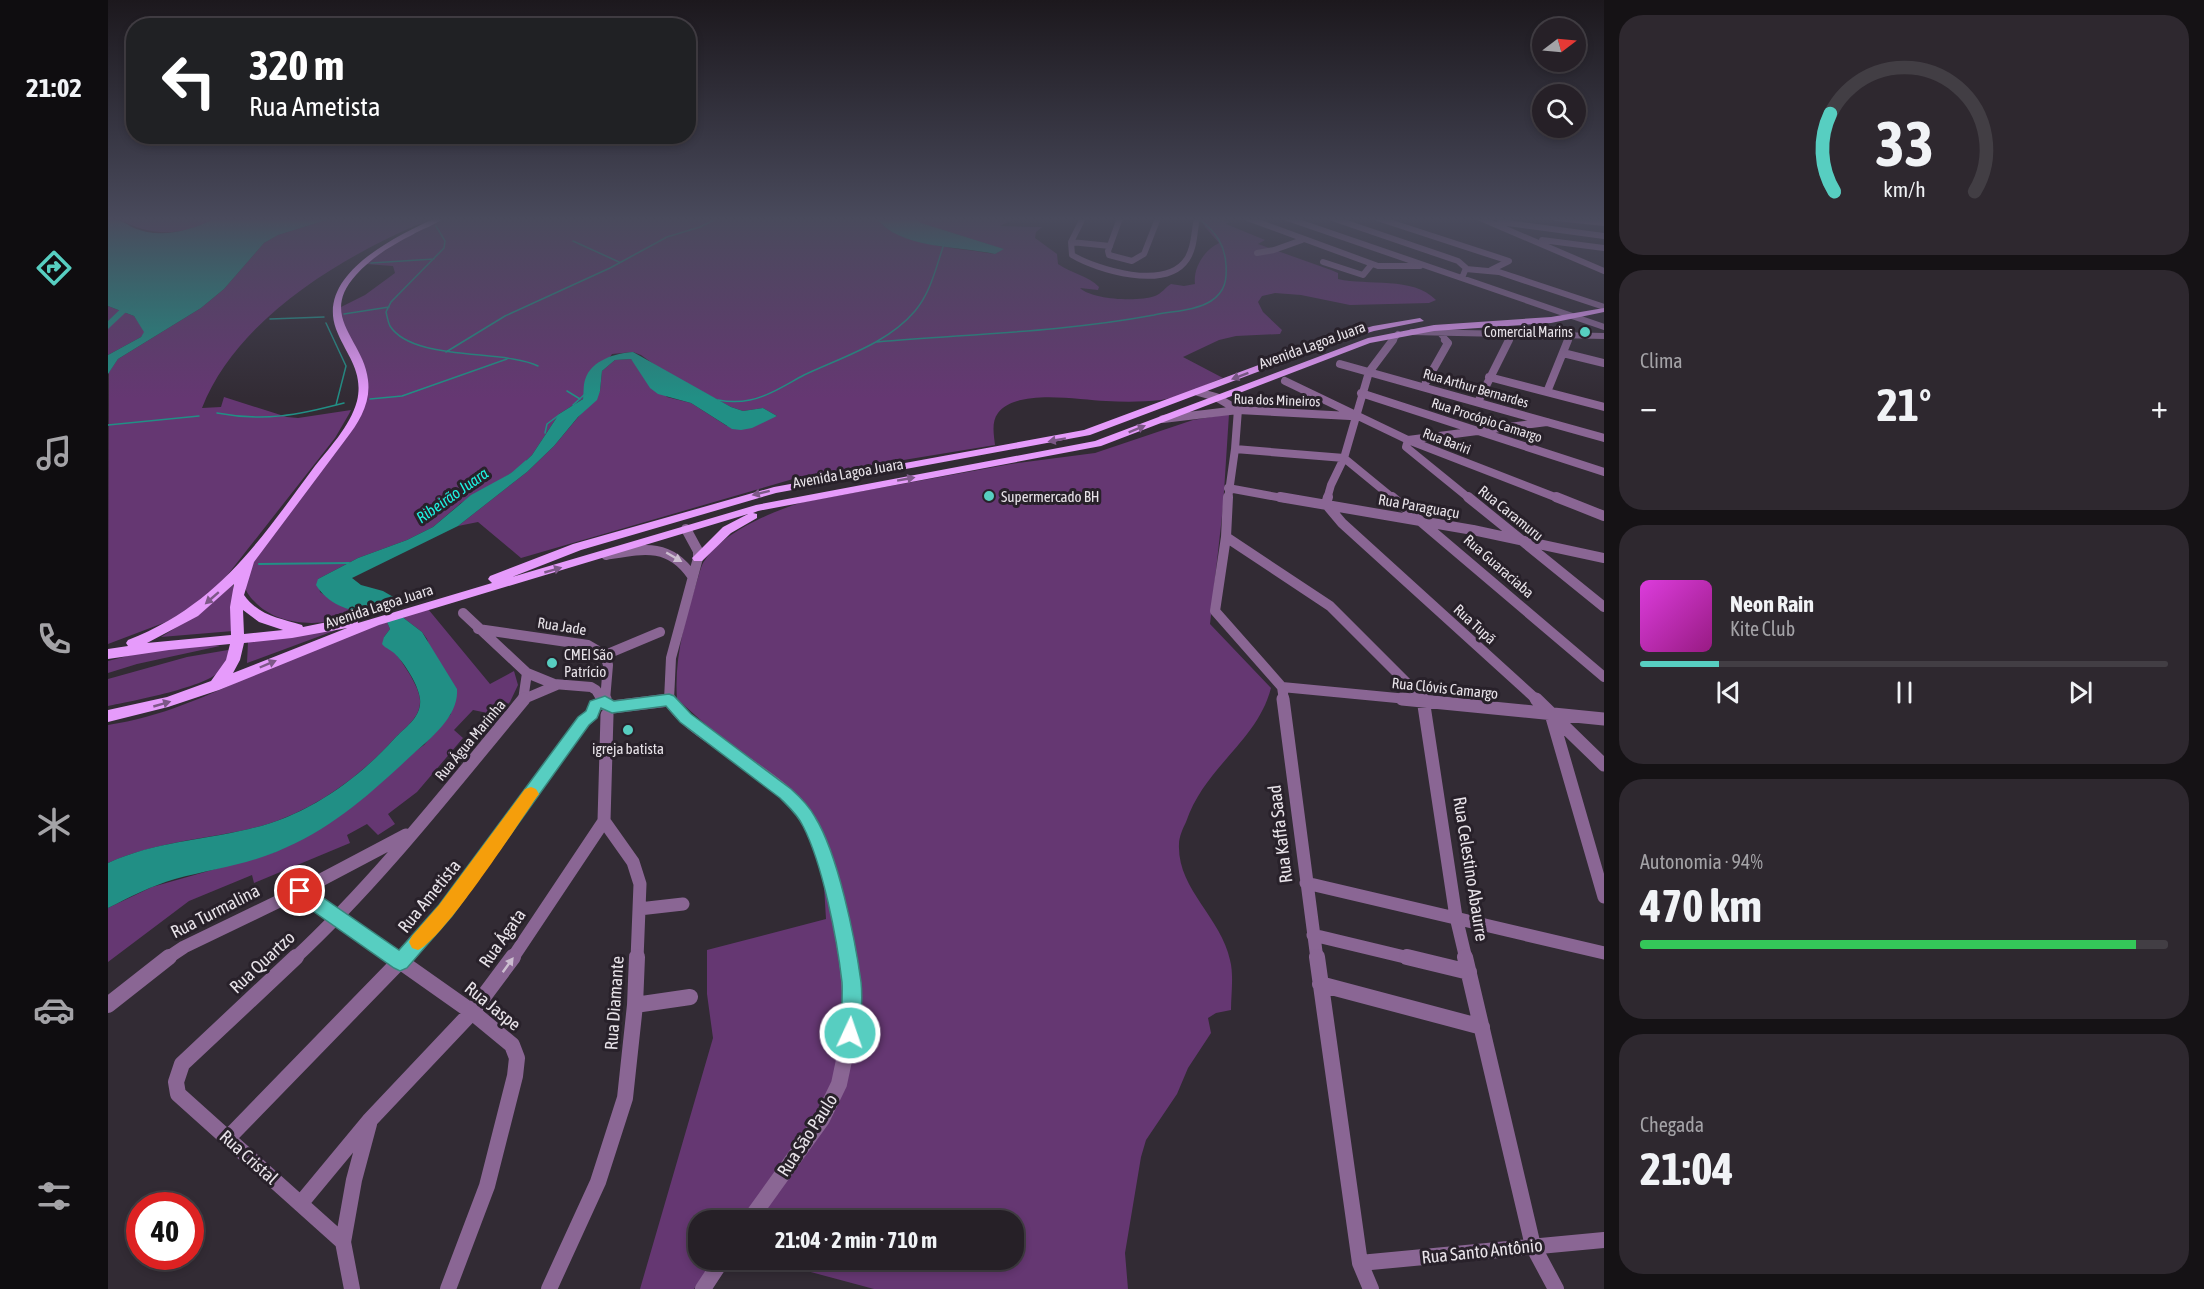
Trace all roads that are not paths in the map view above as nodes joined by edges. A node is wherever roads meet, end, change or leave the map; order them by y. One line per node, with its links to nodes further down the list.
1 (349, 278): 51 (main road)
2 (1462, 278): 7 (street)
3 (1514, 278): 5 (street)
4 (1604, 302): 5 (main road, Avenida Lagoa Juara)
5 (1587, 304): 6 (main road); 7 (main road, Avenida Lagoa Juara)
6 (1604, 309): 8 (main road, Avenida Lagoa Juara)
7 (1555, 310): 8 (street); 22 (main road, Avenida Lagoa Juara, one-way to 22)
8 (1574, 316): 9 (street); 10 (main road, Avenida Lagoa Juara)
9 (1604, 328): 14 (street)
10 (1438, 331): 11 (main road, Avenida Lagoa Juara); 12 (street); 21 (street)
11 (1398, 334): 18 (street); 26 (main road, Avenida Lagoa Juara)
12 (1511, 335): 13 (street); 19 (street)
13 (1570, 335): 14 (street); 15 (street)
14 (1604, 336)
15 (1563, 353): 16 (street); 23 (street)
16 (1604, 363)
17 (1340, 364): 18 (street, Rua Arthur Bernardes)
18 (1370, 370): 21 (street, Rua Arthur Bernardes); 24 (street); 27 (street, Rua Arthur Bernardes)
19 (1489, 378): 23 (street); 27 (street)
20 (1285, 381): 30 (street, Rua Bariri)
21 (1426, 382): 27 (street, Rua Arthur Bernardes)
22 (1198, 392): 26 (street); 39 (main road, Avenida Lagoa Juara, one-way to 39)
23 (1547, 392): 28 (street)
24 (1361, 393): 30 (street); 33 (street, Rua Procópio Camargo)
25 (1239, 396): 29 (street)
26 (1216, 398): 29 (street); 31 (main road, Avenida Lagoa Juara)
27 (1479, 399): 32 (street, Rua Arthur Bernardes); 34 (street, Rua Arthur Bernardes)
28 (1604, 407)
29 (1238, 411): 30 (street, Rua dos Mineiros); 31 (street, Rua dos Mineiros); 37 (street)
30 (1356, 417): 36 (street, Rua Bariri); 38 (street)
31 (1162, 419): 41 (main road, Avenida Lagoa Juara, one-way to 31)
32 (1547, 422): 33 (street); 35 (street, Rua Arthur Bernardes)
33 (1476, 432): 36 (street); 40 (street, Rua Procópio Camargo)
34 (1604, 432)
35 (1604, 438)
36 (1408, 440): 45 (street, Rua Bariri); 50 (street, Rua Caramuru)
37 (1235, 449): 38 (street); 42 (street)
38 (1344, 458): 44 (street); 47 (street, Rua Guaraciaba)
39 (897, 467): 41 (main road); 46 (main road, Avenida Lagoa Juara, one-way to 46)
40 (1604, 472)
41 (873, 485): 43 (main road, Avenida Lagoa Juara)
42 (1228, 488): 44 (street, Rua Paraguaçu); 49 (street)
43 (780, 502): 48 (main road, Avenida Lagoa Juara); 53 (main road)
44 (1326, 504): 47 (street, Rua Paraguaçu); 82 (street, Rua Tupã)
45 (1604, 516)
46 (661, 522): 48 (main road); 57 (main road, Avenida Lagoa Juara)
47 (1427, 524): 50 (street, Rua Paraguaçu); 73 (street, Rua Guaraciaba)
48 (686, 529): 52 (main road, Avenida Lagoa Juara); 53 (street)
49 (1226, 537): 77 (street); 80 (street)
50 (1519, 539): 54 (street, Rua Paraguaçu); 58 (street, Rua Caramuru)
51 (251, 555): 56 (main road); 68 (main road, one-way to 68)
52 (606, 555): 55 (street, one-way to 55); 57 (main road, Avenida Lagoa Juara, one-way to 52)
53 (698, 558): 55 (street)
54 (1604, 558)
55 (692, 576): 79 (street)
56 (238, 595): 62 (main road); 65 (main road)
57 (418, 606): 60 (main road, Avenida Lagoa Juara)
58 (1604, 607)
59 (463, 613): 61 (street)
60 (373, 620): 62 (main road, Avenida Lagoa Juara); 76 (main road, Avenida Lagoa Juara, one-way to 60)
61 (478, 629): 64 (street, Rua Jade); 67 (street)
62 (311, 630): 65 (main road, Avenida Lagoa Juara)
63 (660, 632): 69 (street)
64 (511, 634): 67 (street); 69 (street, Rua Jade)
65 (238, 638): 66 (main road, Avenida Lagoa Juara); 70 (main road)
66 (198, 641): 68 (main road, Avenida Lagoa Juara); 70 (main road)
67 (494, 644): 72 (street)
68 (108, 653)
69 (605, 655): 71 (street)
70 (233, 663): 76 (main road)
71 (608, 671): 75 (street); 81 (street)
72 (527, 673): 74 (street); 78 (street, Rua Água Marinha)
73 (1604, 677)
74 (557, 685): 75 (street); 78 (street)
75 (588, 685): 81 (street)
76 (214, 686): 83 (main road, Avenida Lagoa Juara, one-way to 76)
77 (1282, 687): 80 (street, Rua Clóvis Camargo); 88 (street, Rua Kaffa Saad)
78 (524, 699): 87 (street, Rua Água Marinha)
79 (669, 700): 81 (street); 109 (street, Rua São Paulo)
80 (1425, 701): 82 (street, Rua Clóvis Camargo); 93 (street, Rua Celestino Abaurre)
81 (607, 706): 86 (street); 97 (street, Rua Ametista)
82 (1551, 713): 84 (street, Rua Clóvis Camargo); 85 (street, Rua Tupã); 90 (street)
83 (108, 716)
84 (1604, 718)
85 (1604, 765)
86 (604, 821): 92 (street, Rua Diamante); 103 (street, Rua Ágata, one-way to 86)
87 (412, 832): 89 (street, Rua Turmalina); 94 (street, Rua Quartzo)
88 (1306, 883): 93 (street); 95 (street, Rua Kaffa Saad)
89 (300, 891): 94 (street, Rua Jaspe); 101 (street, Rua Turmalina)
90 (1604, 897)
91 (683, 904): 92 (street)
92 (639, 909): 102 (street, Rua Diamante)
93 (1456, 916): 96 (street); 98 (street, Rua Celestino Abaurre)
94 (337, 919): 97 (street, Rua Jaspe); 105 (street, Rua Quartzo)
95 (1313, 935): 98 (street); 99 (street, Rua Kaffa Saad)
96 (1604, 953)
97 (400, 962): 103 (street, Rua Jaspe); 107 (street, Rua Ametista)
98 (1469, 972): 104 (street, Rua Celestino Abaurre)
99 (1320, 984): 104 (street); 113 (street, Rua Kaffa Saad)
100 (690, 997): 102 (street)
101 (108, 1005)
102 (635, 1005): 117 (street, Rua Diamante)
103 (472, 1012): 106 (street, Rua Ágata); 116 (street, Rua Jaspe)
104 (1482, 1027): 112 (street, Rua Celestino Abaurre)
105 (182, 1064): 107 (street, Rua Cristal)
106 (369, 1121): 108 (street, Rua Ágata); 111 (street, Rua Ágata)
107 (228, 1138): 108 (street, Rua Cristal)
108 (301, 1203): 111 (street, Rua Cristal)
109 (757, 1210)
110 (1604, 1240): 112 (street, Rua Santo Antônio)
111 (343, 1242): 115 (street)
112 (1533, 1246): 113 (street, Rua Santo Antônio); 120 (street, Rua Celestino Abaurre)
113 (1360, 1263): 119 (street, Rua Kaffa Saad)
114 (715, 1270): 118 (street)
115 (352, 1289)
116 (448, 1289)
117 (549, 1289)
118 (703, 1289)
119 (1371, 1289)
120 (1556, 1289)

